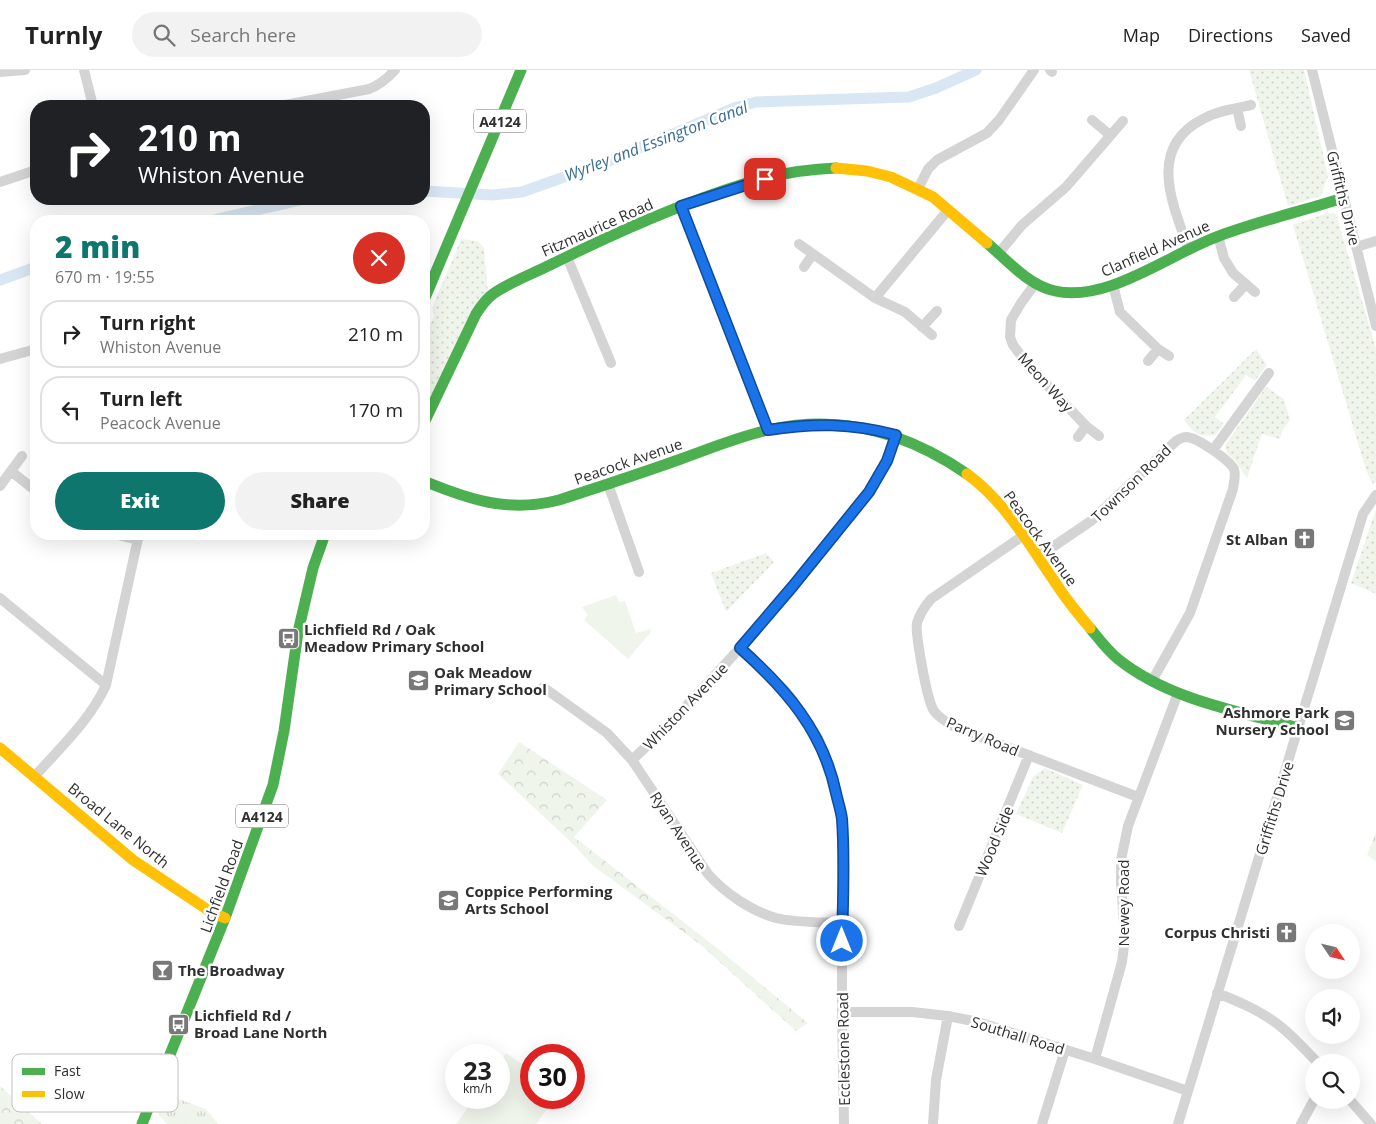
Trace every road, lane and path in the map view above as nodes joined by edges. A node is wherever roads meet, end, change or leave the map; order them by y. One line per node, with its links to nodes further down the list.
1 (25, 70): 7 (street)
2 (84, 70): 8 (street)
3 (395, 70): 9 (street)
4 (521, 70): 34 (street, A4124)
5 (1034, 70): 18 (street)
6 (1312, 70): 19 (street, Griffiths Drive)
7 (0, 72)
8 (92, 100)
9 (311, 100)
10 (1251, 105): 11 (street)
11 (1237, 108): 14 (street); 26 (street)
12 (1092, 120): 15 (street)
13 (1123, 121): 15 (street)
14 (1241, 126)
15 (1110, 135): 28 (street)
16 (30, 172): 17 (street)
17 (0, 182)
18 (918, 189): 20 (street, Fitzmaurice Road); 21 (street, Clanfield Avenue)
19 (1344, 198): 22 (street, Clanfield Avenue); 25 (street, Griffiths Drive)
20 (681, 206): 29 (street, Fitzmaurice Road); 51 (street)
21 (948, 210): 28 (street, Clanfield Avenue); 37 (street)
22 (1218, 236): 26 (street, Clanfield Avenue); 32 (street)
23 (1376, 241): 25 (street)
24 (799, 244): 27 (street)
25 (1356, 247): 39 (street, Griffiths Drive)
26 (1190, 250): 33 (street, Clanfield Avenue)
27 (813, 254): 30 (street); 37 (street)
28 (998, 254): 31 (street, Clanfield Avenue)
29 (567, 257): 47 (street); 49 (street, Fitzmaurice Road)
30 (804, 267)
31 (1035, 284): 33 (street, Clanfield Avenue); 50 (street, Meon Way)
32 (1246, 284): 35 (street); 36 (street)
33 (1113, 285): 42 (street)
34 (430, 286)
35 (1255, 292)
36 (1234, 297)
37 (875, 298): 40 (street)
38 (937, 311): 40 (street)
39 (1376, 326)
40 (922, 327): 41 (street)
41 (932, 335)
42 (1158, 349): 44 (street); 46 (street)
43 (30, 351): 45 (street)
44 (1169, 356)
45 (0, 359)
46 (1148, 361)
47 (611, 363)
48 (1269, 373): 55 (street)
49 (430, 410)
50 (1086, 426): 53 (street, Meon Way); 54 (street, Meon Way)
51 (768, 430): 52 (street, Peacock Avenue); 59 (street, Peacock Avenue)
52 (896, 435): 63 (street, Peacock Avenue); 69 (street, Whiston Avenue)
53 (1099, 436)
54 (1078, 437)
55 (1213, 450): 66 (street, Townson Road); 70 (street, Townson Road)
56 (22, 456): 57 (street)
57 (12, 472): 60 (street); 61 (street)
58 (430, 484): 59 (street, Peacock Avenue)
59 (608, 484): 67 (street)
60 (0, 486)
61 (30, 486)
62 (1376, 495): 74 (street, Griffiths Drive)
63 (1024, 535): 66 (street, Peacock Avenue); 76 (street, Parry Road)
64 (137, 540): 71 (street)
65 (323, 540): 80 (street, Lichfield Road / A4124)
66 (1038, 558): 70 (street, Peacock Avenue)
67 (639, 572)
68 (0, 598): 71 (street)
69 (740, 648): 77 (street, Whiston Avenue); 81 (street, Ecclestone Road)
70 (1152, 681): 73 (street, Peacock Avenue)
71 (106, 685): 78 (street)
72 (543, 687): 77 (street, Ryan Avenue)
73 (1178, 693): 74 (street, Peacock Avenue); 79 (street, Newey Road)
74 (1299, 728): 83 (street, Griffiths Drive)
75 (0, 748): 78 (street, Broad Lane North)
76 (1029, 756): 79 (street, Parry Road); 82 (street, Wood Side)
77 (632, 760): 81 (street, Ryan Avenue)
78 (35, 776): 80 (street, Broad Lane North)
79 (1138, 797): 89 (street, Newey Road)
80 (225, 918): 87 (street, Lichfield Road / A4124)
81 (843, 923): 84 (street, Ecclestone Road)
82 (958, 926)
83 (1218, 993): 88 (street); 90 (street, Griffiths Drive)
84 (842, 1012): 85 (street, Southall Road); 95 (street, Ecclestone Road)
85 (948, 1016): 86 (street, Southall Road); 96 (street)
86 (1065, 1050): 89 (street, Southall Road); 97 (street)
87 (170, 1054)
88 (1309, 1054)
89 (1095, 1059): 90 (street, Southall Road)
90 (1188, 1091): 98 (street, Griffiths Drive)
91 (1310, 1109): 99 (street)
92 (1358, 1109): 100 (street)
93 (147, 1112): 94 (street, Lichfield Road / A4124)
94 (142, 1124)
95 (844, 1124)
96 (932, 1124)
97 (1042, 1124)
98 (1178, 1124)
99 (1302, 1124)
100 (1371, 1124)

